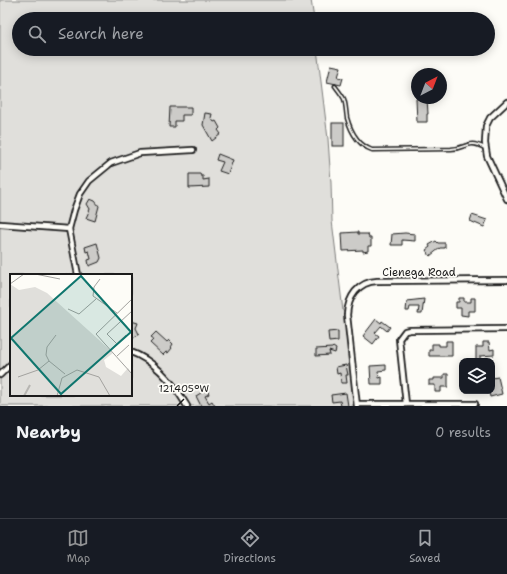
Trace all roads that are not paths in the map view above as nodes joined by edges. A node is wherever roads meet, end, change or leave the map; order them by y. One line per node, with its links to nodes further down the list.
1 (335, 86): 3 (lane)
2 (507, 102): 3 (street)
3 (486, 149): 5 (street)
4 (193, 150): 7 (street)
5 (507, 199)
6 (0, 224): 7 (street)
7 (70, 229): 8 (street)
8 (78, 274)
9 (507, 280): 16 (street, Cienega Road)
10 (507, 329): 14 (street)
11 (132, 353): 17 (street)
12 (10, 365): 13 (street)
13 (0, 375)
14 (406, 404): 15 (street); 16 (street)
15 (476, 404)
16 (357, 405)
17 (187, 406)

